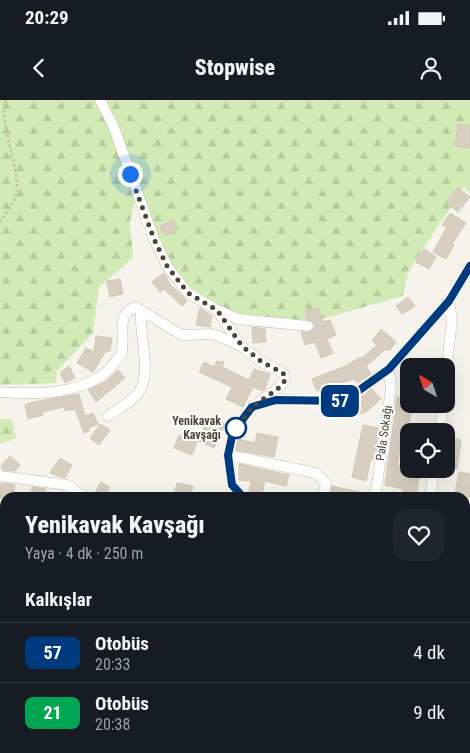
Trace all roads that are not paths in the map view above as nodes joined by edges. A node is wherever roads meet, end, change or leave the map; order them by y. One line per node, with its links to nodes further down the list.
1 (100, 100): 4 (street)
2 (470, 266): 3 (street)
3 (449, 301): 8 (street); 9 (street)
4 (217, 310): 6 (street); 7 (street)
5 (141, 311): 7 (street); 10 (street); 12 (street)
6 (308, 326)
7 (242, 346): 11 (street)
8 (448, 358)
9 (389, 369): 11 (street); 19 (street, Pala Sokağı)
10 (0, 392)
11 (252, 407): 13 (street)
12 (108, 416)
13 (228, 455): 17 (street); 18 (street)
14 (0, 476): 16 (street)
15 (433, 478): 20 (street)
16 (77, 492)
17 (238, 492)
18 (324, 492)
19 (376, 492)
20 (431, 492)

